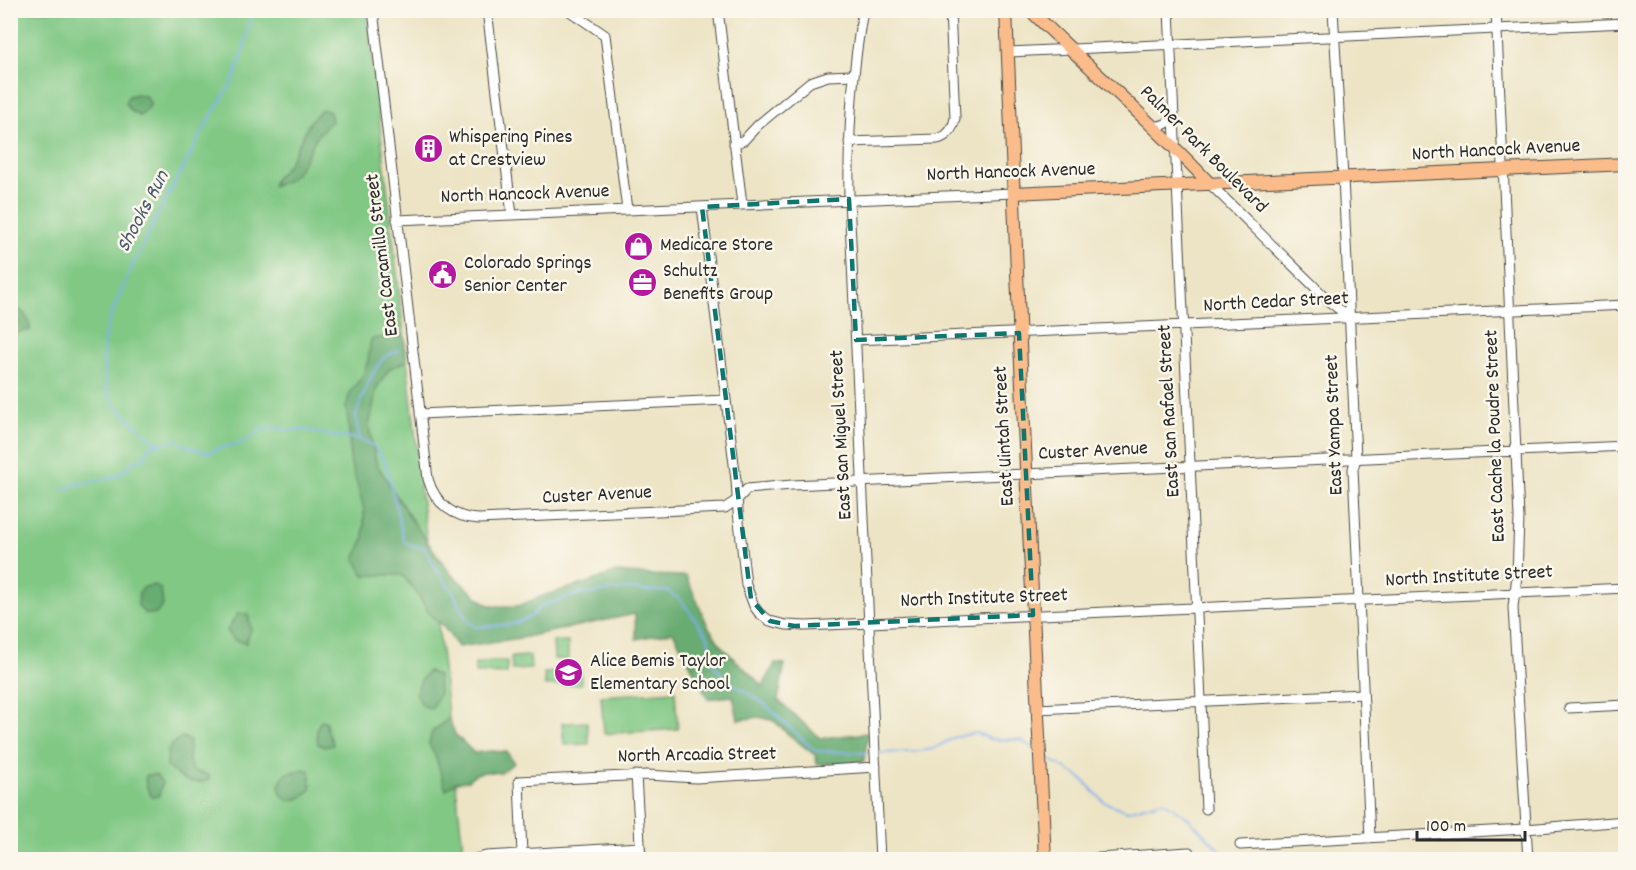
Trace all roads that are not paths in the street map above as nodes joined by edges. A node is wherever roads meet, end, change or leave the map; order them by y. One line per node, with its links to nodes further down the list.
1 (373, 10): 35 (street, East Caramillo Street)
2 (487, 10): 34 (street)
3 (568, 10): 33 (street)
4 (718, 10): 22 (street)
5 (864, 10): 18 (street, East San Miguel Street)
6 (950, 10): 21 (street)
7 (1006, 10): 17 (main road, East Uintah Street)
8 (1030, 10): 16 (main road, Palmer Park Boulevard)
9 (1169, 10): 15 (street, East San Rafael Street)
10 (1333, 10): 14 (street, East Yampa Street)
11 (1496, 10): 13 (street, East Cache la Poudre Street)
12 (1626, 23): 13 (street)
13 (1497, 29): 14 (street); 25 (street, East Cache la Poudre Street)
14 (1334, 36): 15 (street); 26 (street, East Yampa Street)
15 (1171, 44): 16 (street); 19 (street, East San Rafael Street)
16 (1069, 49): 17 (street); 20 (main road, Palmer Park Boulevard)
17 (1008, 52): 29 (main road, East Uintah Street)
18 (854, 75): 21 (street, East San Miguel Street); 22 (street)
19 (1174, 116): 20 (street); 23 (street, East San Rafael Street)
20 (1153, 126): 23 (main road, Palmer Park Boulevard)
21 (849, 142): 30 (street, East San Miguel Street)
22 (735, 144): 31 (street)
23 (1176, 148): 27 (main road, Palmer Park Boulevard); 28 (street, East San Rafael Street)
24 (1626, 164): 25 (main road, North Hancock Avenue)
25 (1503, 170): 26 (main road, North Hancock Avenue); 37 (street, East Cache la Poudre Street)
26 (1343, 177): 27 (main road, North Hancock Avenue); 38 (street, East Yampa Street)
27 (1210, 184): 28 (main road, North Hancock Avenue); 38 (street, Palmer Park Boulevard)
28 (1178, 186): 29 (main road, North Hancock Avenue); 39 (street, East San Rafael Street)
29 (1014, 193): 30 (street, North Hancock Avenue); 40 (main road, East Uintah Street)
30 (849, 200): 31 (street, North Hancock Avenue); 41 (street, East San Miguel Street)
31 (742, 204): 32 (street, North Hancock Avenue)
32 (702, 207): 33 (street, North Hancock Avenue); 42 (street, North Institute Street)
33 (627, 210): 34 (street, North Hancock Avenue)
34 (512, 215): 35 (street, North Hancock Avenue)
35 (397, 220): 43 (street, East Caramillo Street)
36 (1626, 305): 37 (street, North Cedar Street)
37 (1509, 310): 38 (street, North Cedar Street); 45 (street, East Cache la Poudre Street)
38 (1349, 317): 39 (street, North Cedar Street); 46 (street, East Yampa Street)
39 (1184, 326): 40 (street, North Cedar Street); 47 (street, East San Rafael Street)
40 (1019, 333): 41 (street, North Cedar Street); 48 (main road, East Uintah Street)
41 (856, 340): 49 (street, East San Miguel Street)
42 (726, 400): 43 (street); 51 (street, North Institute Street)
43 (420, 414): 50 (street, East Caramillo Street)
44 (1626, 446): 45 (street, Custer Avenue)
45 (1516, 450): 46 (street, Custer Avenue); 53 (street, East Cache la Poudre Street)
46 (1356, 458): 47 (street, Custer Avenue); 54 (street, East Yampa Street)
47 (1191, 466): 48 (street, Custer Avenue); 55 (street, East San Rafael Street)
48 (1026, 473): 49 (street, Custer Avenue); 56 (main road, East Uintah Street)
49 (862, 481): 51 (street, Custer Avenue); 57 (street, East San Miguel Street)
50 (434, 495): 51 (street, Custer Avenue)
51 (736, 500): 57 (street, North Institute Street)
52 (1626, 588): 53 (street, North Institute Street)
53 (1514, 592): 54 (street, North Institute Street); 67 (street, East Cache la Poudre Street)
54 (1360, 600): 55 (street, North Institute Street); 58 (street, East Yampa Street)
55 (1196, 608): 56 (street, North Institute Street); 59 (street, East San Rafael Street)
56 (1033, 615): 57 (street, North Institute Street); 62 (main road, East Uintah Street)
57 (868, 622): 63 (street, East San Miguel Street)
58 (1364, 694): 59 (street); 68 (street, East Yampa Street)
59 (1201, 700): 62 (street); 65 (street, East San Rafael Street)
60 (1626, 705): 61 (street)
61 (1569, 708)
62 (1037, 715): 76 (main road, East Uintah Street)
63 (875, 762): 64 (street, North Arcadia Street); 75 (street, East San Miguel Street)
64 (636, 775): 70 (street); 72 (street, North Arcadia Street)
65 (1206, 809)
66 (1626, 821): 67 (street)
67 (1525, 829): 68 (street); 78 (street, East Cache la Poudre Street)
68 (1370, 838): 69 (street)
69 (1240, 845)
70 (640, 848): 72 (street); 74 (street)
71 (1189, 852): 77 (street)
72 (522, 854): 73 (street)
73 (472, 860)
74 (641, 860)
75 (880, 860)
76 (1045, 860)
77 (1070, 860)
78 (1528, 860)

